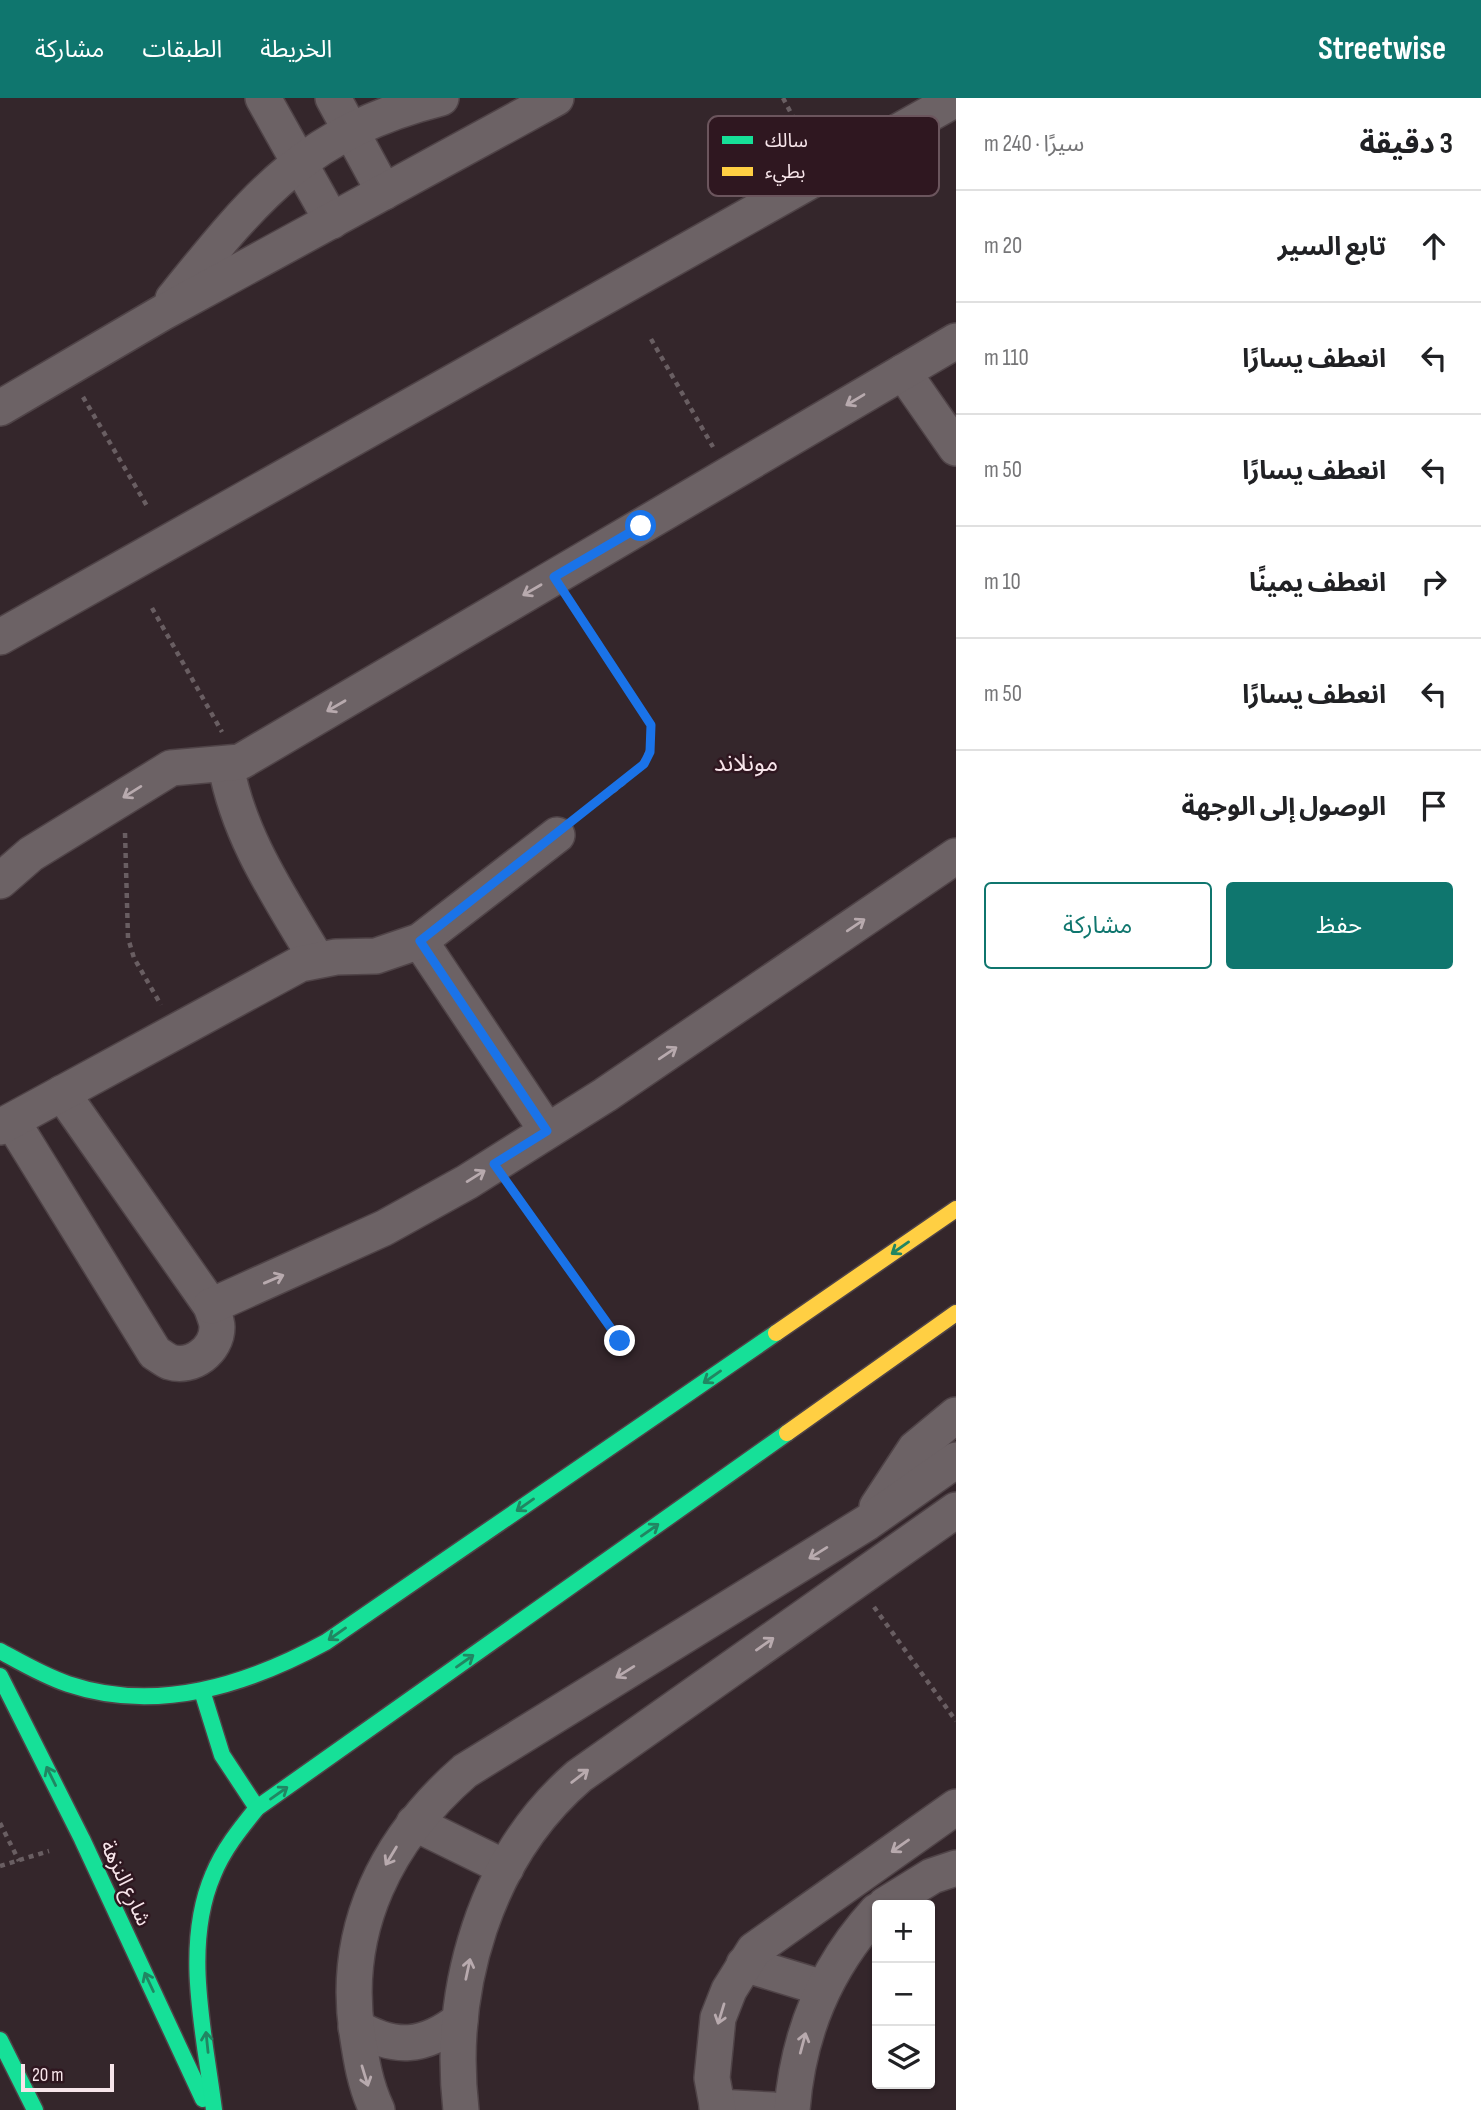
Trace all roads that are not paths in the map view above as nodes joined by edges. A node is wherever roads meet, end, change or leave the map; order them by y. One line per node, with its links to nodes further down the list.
1 (263, 98): 8 (street)
2 (333, 98): 7 (street)
3 (441, 98): 7 (street)
4 (556, 98): 9 (street)
5 (956, 99): 6 (street)
6 (926, 116)
7 (350, 130): 8 (street); 9 (street)
8 (299, 162): 11 (street); 12 (street)
9 (384, 192): 11 (street)
10 (784, 196): 17 (street)
11 (332, 221): 12 (street)
12 (162, 313): 15 (street)
13 (956, 341): 14 (street)
14 (903, 372): 16 (street); 18 (street, one-way to 18)
15 (0, 408)
16 (956, 448)
17 (0, 637)
18 (233, 764): 21 (street, one-way to 21); 23 (street)
19 (557, 835): 22 (street)
20 (956, 856): 26 (street, one-way to 20)
21 (0, 881)
22 (420, 941): 23 (street); 26 (street)
23 (317, 960): 24 (street)
24 (62, 1093): 25 (street); 28 (street)
25 (6, 1124): 28 (street)
26 (547, 1131): 28 (street, one-way to 26)
27 (956, 1209): 36 (street, one-way to 36)
28 (211, 1306)
29 (956, 1313): 38 (street, one-way to 29)
30 (956, 1415): 33 (street)
31 (956, 1460): 33 (street)
32 (956, 1510): 40 (street, one-way to 32)
33 (868, 1522): 39 (street, one-way to 39)
34 (0, 1651): 36 (street)
35 (0, 1676): 51 (street, شارع النزهة, one-way to 35)
36 (203, 1694): 38 (street)
37 (956, 1807): 44 (street, one-way to 44)
38 (257, 1808): 52 (street, one-way to 38)
39 (414, 1823): 40 (street); 47 (street, one-way to 47)
40 (506, 1868): 46 (street, one-way to 40)
41 (956, 1868): 42 (street)
42 (893, 1900)
43 (872, 1917): 45 (street)
44 (744, 1964): 45 (street); 49 (street, one-way to 49)
45 (823, 1987): 56 (street, one-way to 45)
46 (460, 2020): 47 (street); 54 (street)
47 (356, 2027): 53 (street, one-way to 53)
48 (0, 2040): 50 (street)
49 (718, 2109): 55 (street)
50 (35, 2110)
51 (209, 2110)
52 (214, 2110)
53 (377, 2110)
54 (461, 2110)
55 (773, 2110)
56 (792, 2110)

